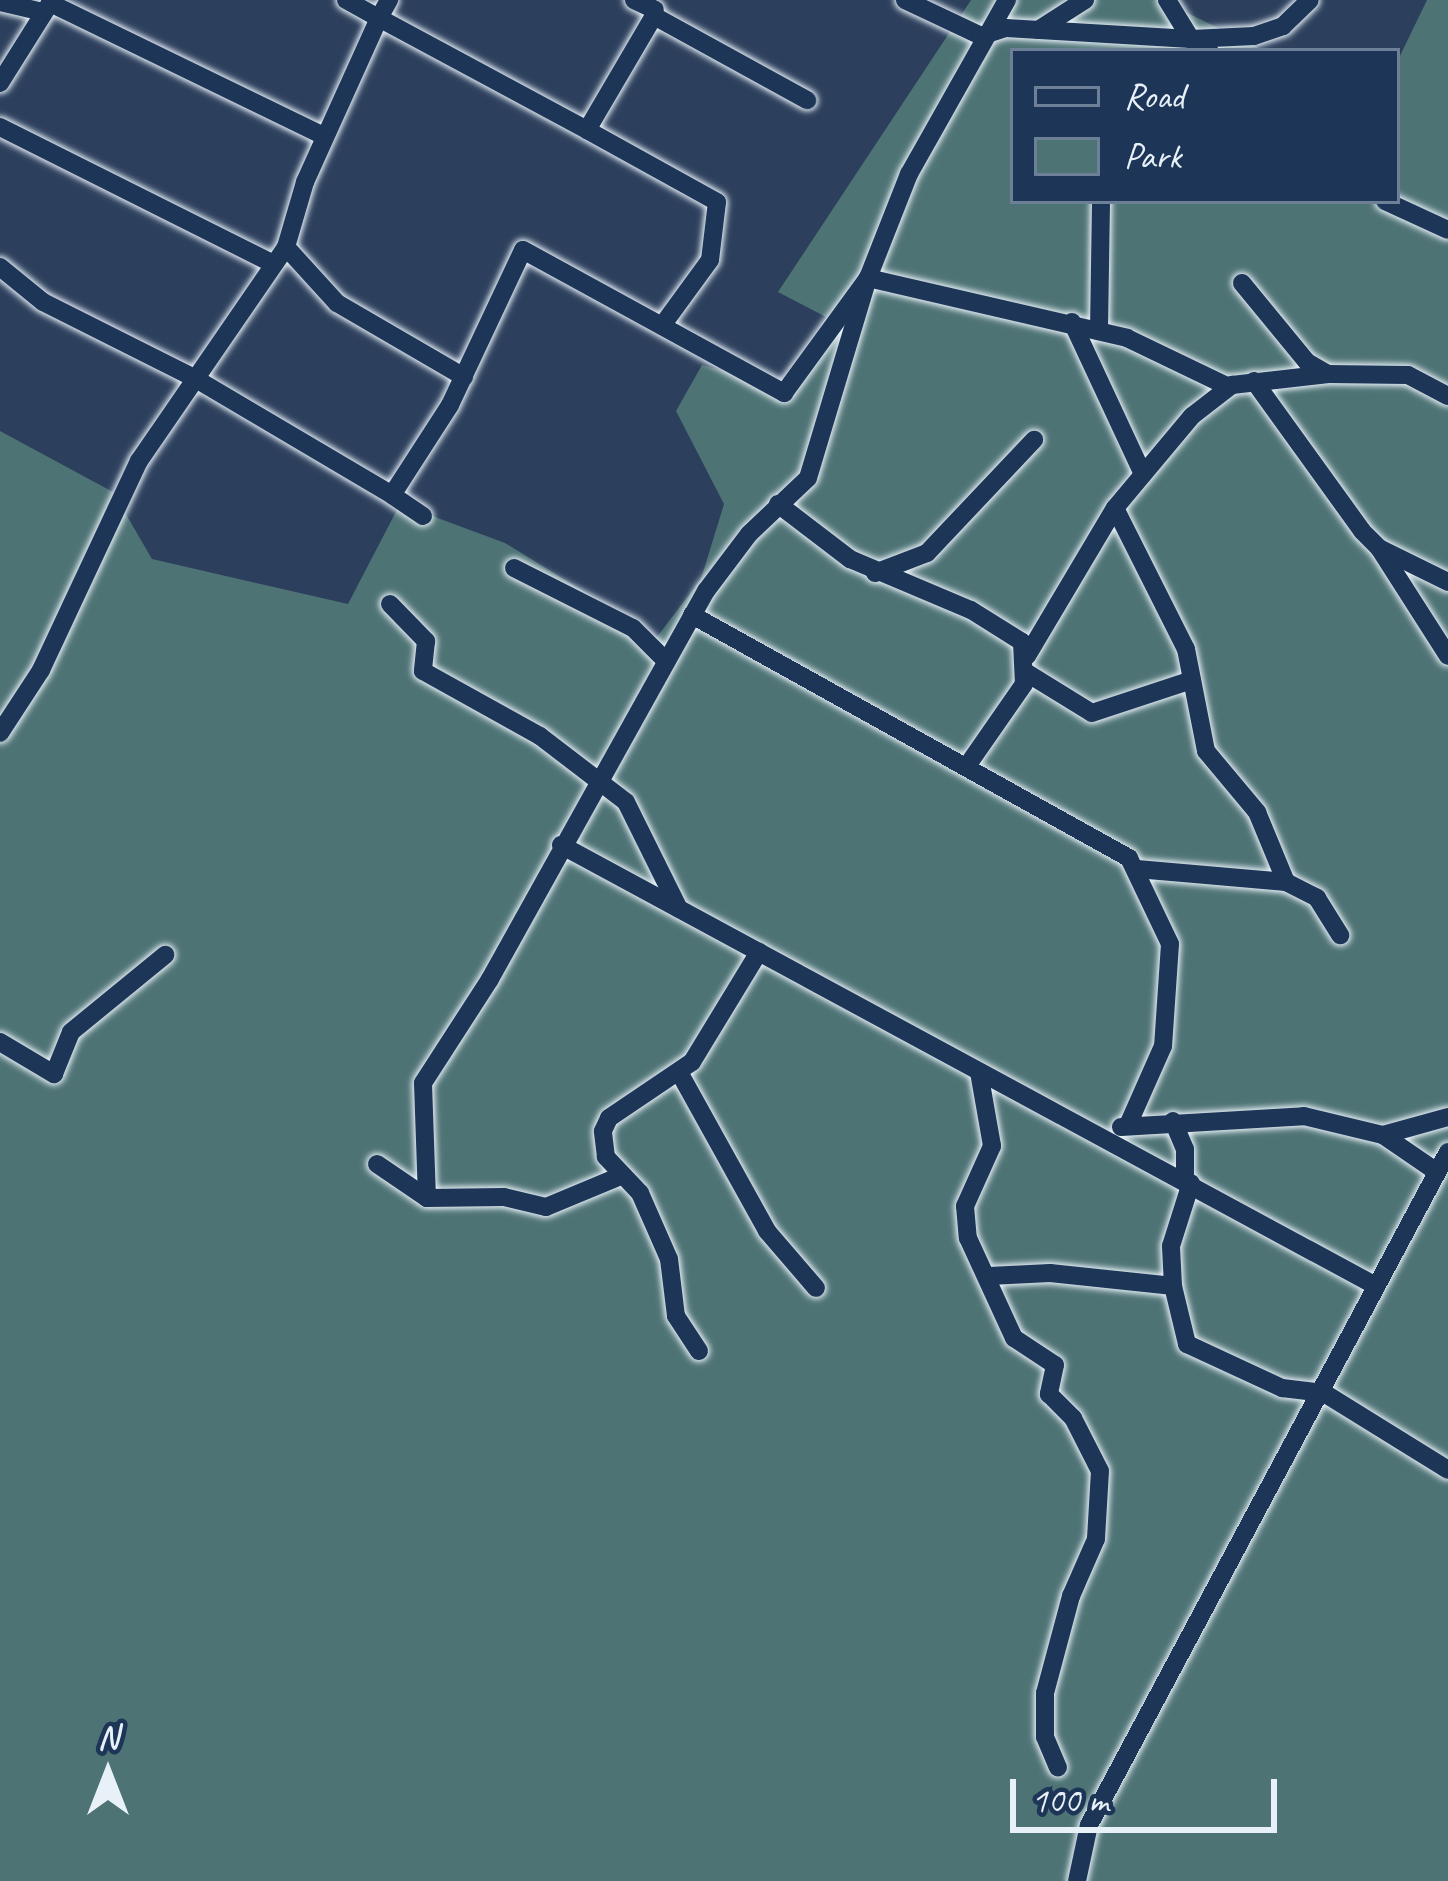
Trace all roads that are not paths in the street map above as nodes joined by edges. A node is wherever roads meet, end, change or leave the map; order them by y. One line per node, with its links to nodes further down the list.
1 (346, 0): 11 (street)
2 (634, 0): 10 (street)
3 (905, 0): 13 (street)
4 (1007, 0): 13 (street)
5 (1085, 0): 12 (street)
6 (1167, 0): 14 (street)
7 (1310, 0): 14 (street)
8 (0, 2): 9 (street)
9 (48, 5): 17 (street); 21 (street)
10 (657, 7): 18 (street); 20 (street)
11 (384, 9): 20 (street); 21 (street)
12 (1038, 30): 13 (street); 14 (street)
13 (981, 36): 28 (street)
14 (1191, 39): 15 (street); 16 (street)
15 (1174, 48)
16 (1205, 48)
17 (0, 83)
18 (806, 100)
19 (0, 127): 26 (street)
20 (587, 130): 31 (street)
21 (324, 136): 25 (street)
22 (1101, 204): 32 (street)
23 (1392, 204): 24 (street)
24 (1448, 230)
25 (286, 247): 26 (street); 34 (street)
26 (272, 263): 35 (street)
27 (0, 268): 35 (street)
28 (868, 278): 30 (street); 31 (street); 42 (street)
29 (1242, 283): 33 (street)
30 (1072, 322): 32 (street); 40 (street)
31 (664, 323): 34 (street)
32 (1099, 330): 37 (street)
33 (1328, 374): 36 (street); 38 (street)
34 (464, 377): 41 (street)
35 (196, 379): 41 (street); 55 (street)
36 (1254, 381): 37 (street); 45 (street)
37 (1228, 387): 40 (street)
38 (1448, 396)
39 (1034, 440): 47 (street)
40 (1141, 470): 43 (street)
41 (392, 495): 44 (street)
42 (778, 504): 47 (street); 50 (street)
43 (1115, 508): 53 (street); 54 (street)
44 (423, 516)
45 (1379, 548): 48 (street); 51 (street)
46 (514, 568): 52 (street)
47 (875, 573): 53 (street)
48 (1448, 582)
49 (389, 604): 57 (street)
50 (692, 615): 52 (street); 56 (street)
51 (1448, 656)
52 (664, 659): 57 (street)
53 (1027, 665): 54 (street); 56 (street)
54 (1192, 680): 60 (street)
55 (0, 733)
56 (967, 766): 59 (street)
57 (596, 782): 58 (street); 61 (street)
58 (561, 844): 61 (street); 78 (street)
59 (1137, 869): 60 (street); 70 (street)
60 (1286, 882): 62 (street)
61 (679, 909): 63 (street)
62 (1340, 935)
63 (759, 952): 66 (street); 67 (street)
64 (165, 955): 65 (street)
65 (0, 1042)
66 (679, 1072): 76 (street); 82 (street)
67 (979, 1072): 72 (street); 79 (street)
68 (1448, 1117): 71 (street)
69 (1173, 1121): 70 (street); 71 (street); 77 (street)
70 (1128, 1125): 72 (street)
71 (1383, 1135): 75 (street)
72 (1100, 1138): 77 (street)
73 (1448, 1152): 75 (street)
74 (377, 1164): 78 (street)
75 (1437, 1172): 81 (street)
76 (622, 1175): 78 (street); 83 (street)
77 (1188, 1181): 80 (street); 81 (street)
78 (427, 1198)
79 (989, 1276): 80 (street); 86 (street)
80 (1172, 1286): 84 (street)
81 (1376, 1286): 84 (street)
82 (816, 1288)
83 (699, 1351)
84 (1324, 1393): 85 (street); 87 (street)
85 (1448, 1470)
86 (1058, 1767)
87 (1077, 1881)

